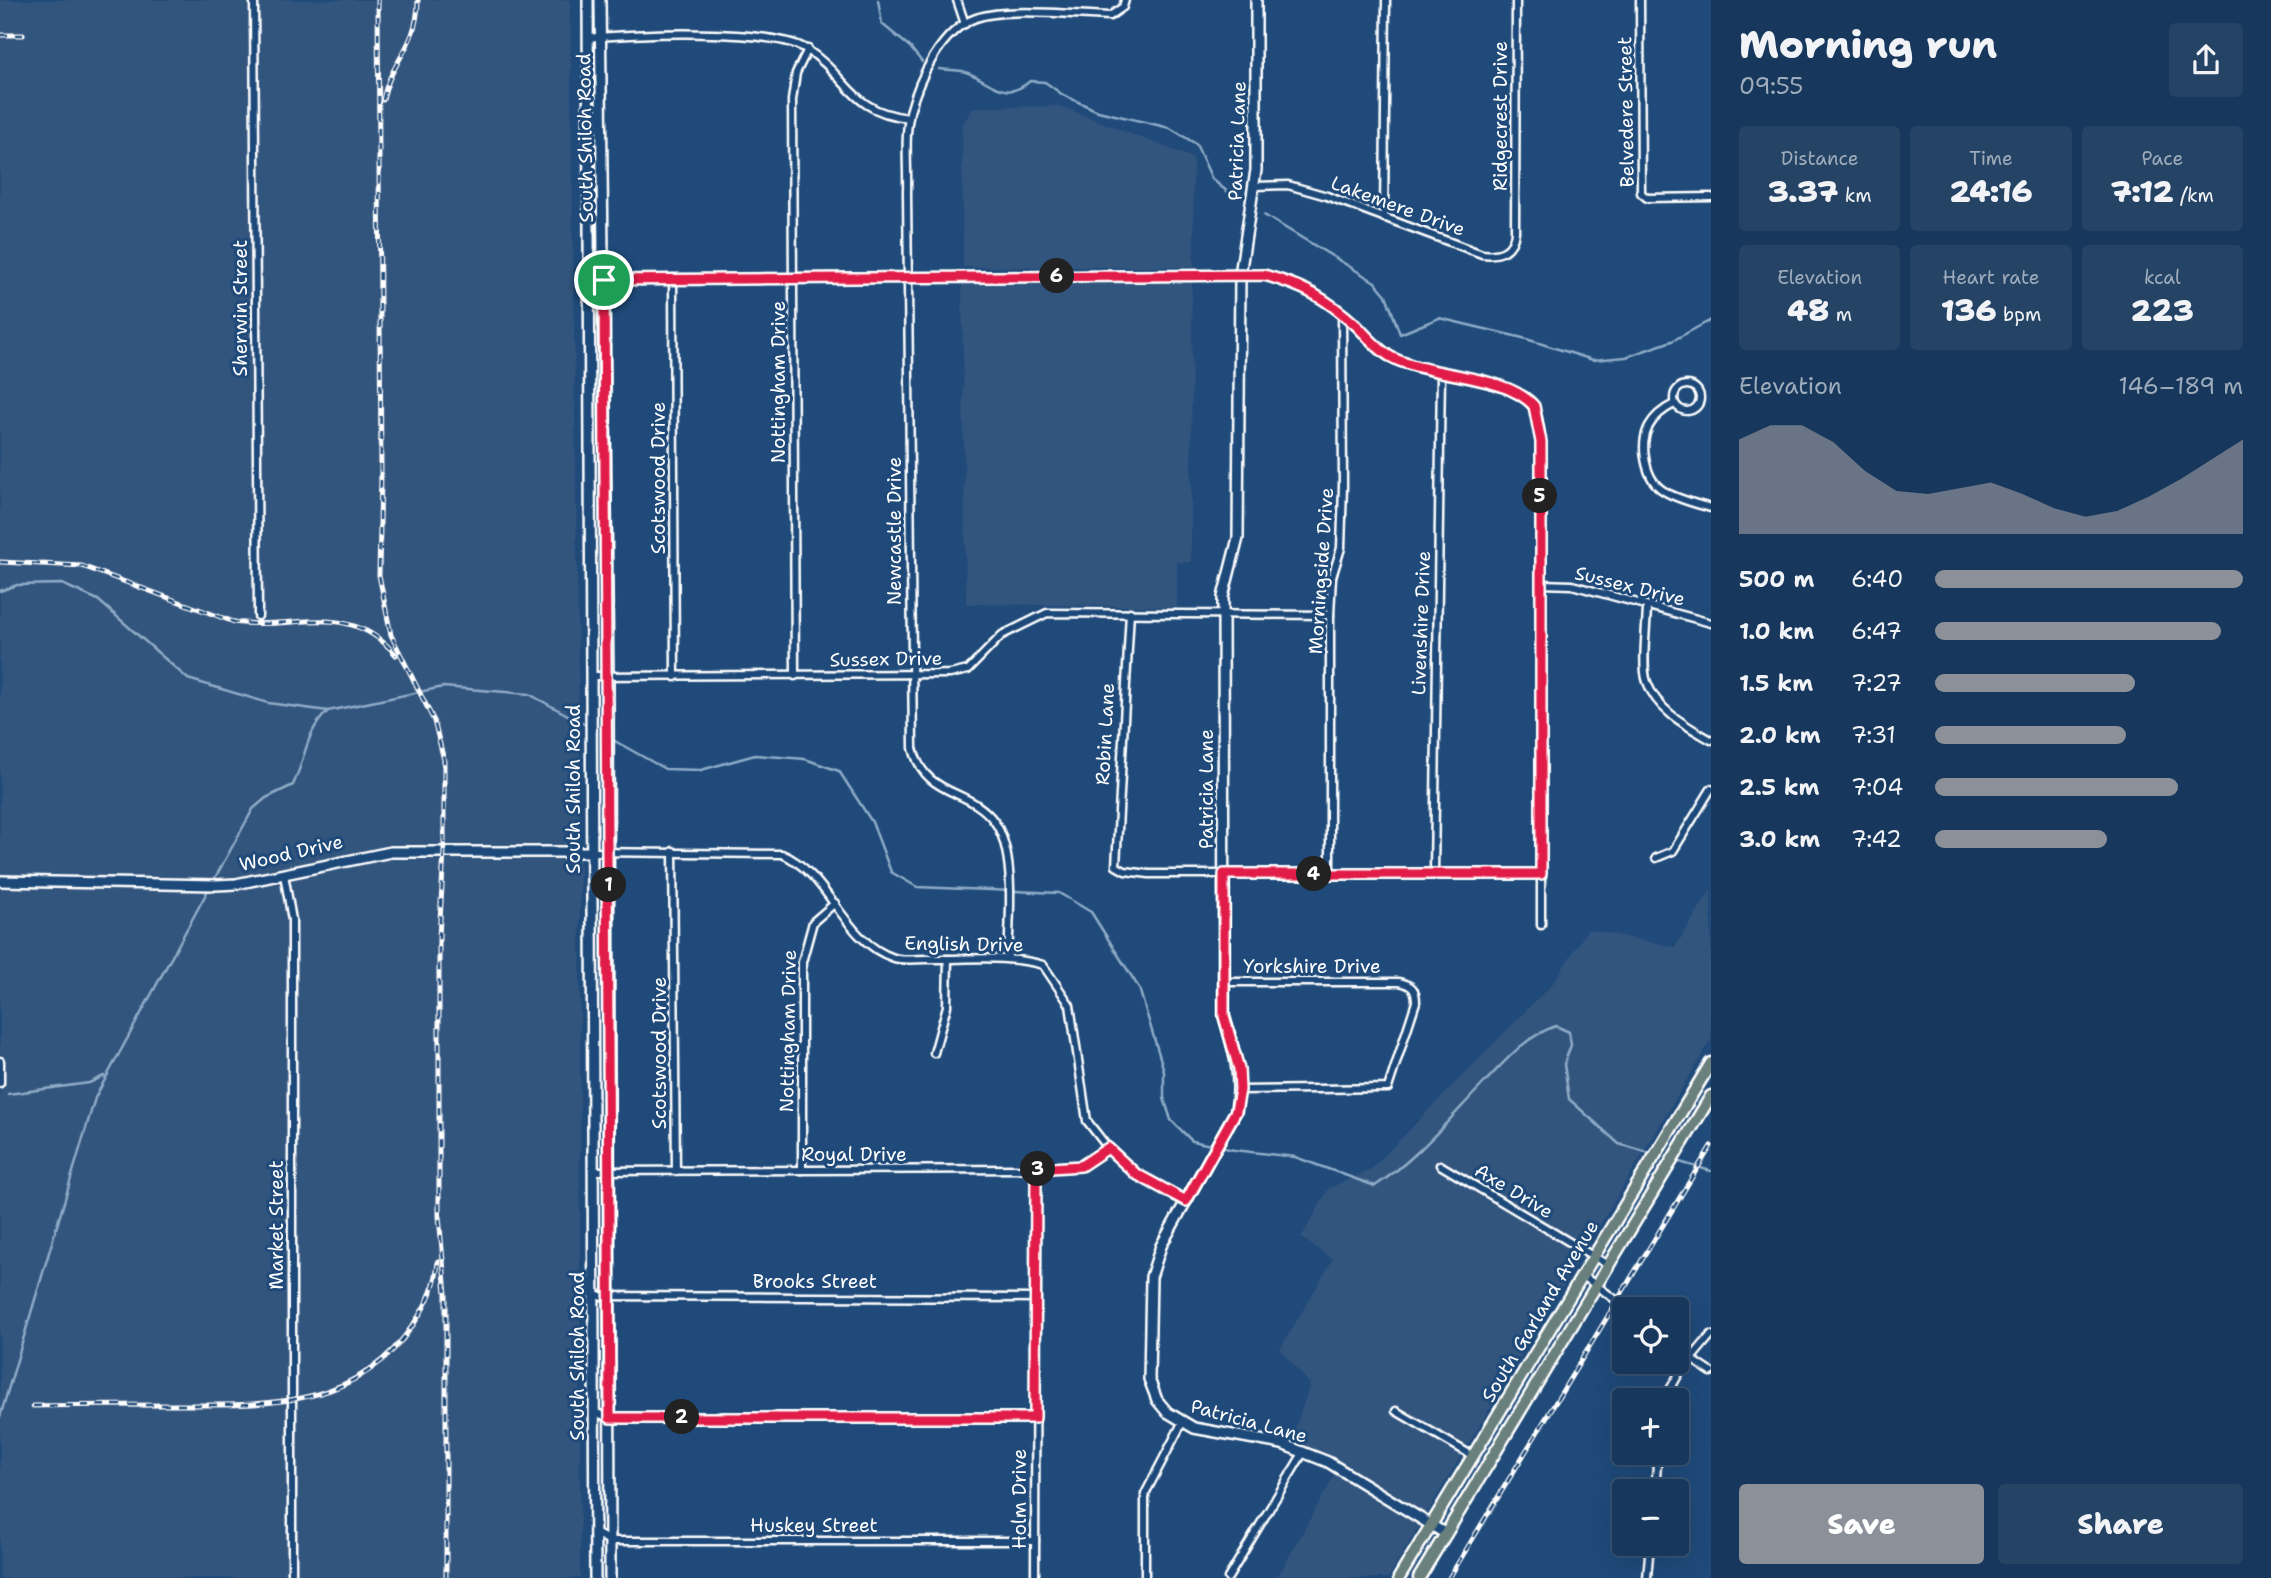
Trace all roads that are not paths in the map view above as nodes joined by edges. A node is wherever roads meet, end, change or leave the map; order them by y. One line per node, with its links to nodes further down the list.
1 (254, 0): 34 (street, Sherwin Street)
2 (588, 0): 11 (main road, South Shiloh Road)
3 (600, 0): 12 (main road, South Shiloh Road)
4 (957, 0): 10 (street)
5 (1256, 0): 15 (main road, Patricia Lane)
6 (1386, 0): 17 (street)
7 (1516, 0): 18 (street, Ridgecrest Drive)
8 (1640, 0): 16 (street, Belvedere Street)
9 (1124, 4): 10 (street)
10 (965, 24): 14 (street, Newcastle Drive)
11 (588, 38): 12 (street); 23 (main road, South Shiloh Road)
12 (601, 38): 13 (street); 24 (main road, South Shiloh Road)
13 (808, 49): 14 (street); 20 (street, Nottingham Drive)
14 (909, 118): 21 (street, Newcastle Drive)
15 (1255, 186): 17 (street, Lakemere Drive); 19 (main road, Patricia Lane)
16 (1711, 198)
17 (1384, 218): 18 (street, Lakemere Drive)
18 (1515, 232)
19 (1240, 275): 21 (street); 25 (street); 32 (main road, Patricia Lane)
20 (793, 277): 21 (street); 22 (street); 39 (street, Nottingham Drive)
21 (908, 277): 36 (street, Newcastle Drive)
22 (673, 279): 24 (street); 40 (street, Scotswood Drive)
23 (588, 280): 24 (street); 37 (main road, South Shiloh Road)
24 (604, 280): 38 (main road, South Shiloh Road)
25 (1342, 313): 26 (street); 33 (street, Morningside Drive)
26 (1441, 373): 29 (street); 50 (street, Livenshire Drive)
27 (1674, 404): 27 (street); 28 (street)
28 (1711, 508)
29 (1541, 584): 30 (street, Sussex Drive); 51 (street)
30 (1647, 606): 35 (street, Sussex Drive); 41 (street)
31 (1130, 612): 32 (street, Sussex Drive); 36 (street, Sussex Drive); 48 (street, Robin Lane)
32 (1223, 613): 33 (street, Sussex Drive); 48 (main road, Patricia Lane)
33 (1330, 615): 49 (street, Morningside Drive)
34 (258, 616)
35 (1711, 623)
36 (911, 675): 39 (street, Sussex Drive); 56 (street, Newcastle Drive)
37 (591, 676): 38 (street, Sussex Drive); 45 (main road, South Shiloh Road)
38 (608, 676): 40 (street, Sussex Drive); 43 (main road, South Shiloh Road)
39 (795, 676): 40 (street, Sussex Drive)
40 (676, 677)
41 (1711, 740)
42 (1711, 789): 46 (street)
43 (609, 851): 44 (street, English Drive); 45 (street, English Drive); 67 (main road, South Shiloh Road)
44 (673, 851): 53 (street, English Drive); 70 (street, Scotswood Drive)
45 (590, 852): 47 (main road, Wood Drive); 69 (main road, South Shiloh Road)
46 (1657, 858)
47 (284, 874): 52 (main road, Wood Drive); 98 (street, Market Street)
48 (1224, 874): 49 (street); 57 (main road, Patricia Lane)
49 (1330, 874): 50 (street)
50 (1434, 874): 51 (street)
51 (1541, 874): 54 (street)
52 (0, 881)
53 (835, 903): 55 (street, English Drive); 68 (street, Nottingham Drive)
54 (1541, 925)
55 (948, 959): 56 (street, English Drive); 58 (street)
56 (1008, 959): 64 (street, English Drive)
57 (1224, 982): 62 (main road, Patricia Lane); 62 (street, Yorkshire Drive)
58 (934, 1053)
59 (0, 1061): 61 (street)
60 (1711, 1063): 72 (main road, South Garland Avenue)
61 (0, 1083)
62 (1240, 1090): 71 (main road, Patricia Lane)
63 (1711, 1096): 73 (main road, South Garland Avenue)
64 (1108, 1148): 66 (street, Royal Drive); 71 (street, English Drive)
65 (1440, 1165): 72 (street, Axe Drive)
66 (1036, 1169): 68 (street, Royal Drive); 78 (street, Holm Drive)
67 (610, 1170): 69 (street, Royal Drive); 70 (street, Royal Drive); 77 (main road, South Shiloh Road)
68 (802, 1170): 70 (street, Royal Drive)
69 (593, 1171): 76 (main road, South Shiloh Road)
70 (676, 1171)
71 (1186, 1201): 88 (main road, Patricia Lane)
72 (1594, 1257): 73 (street, Axe Drive); 74 (main road, South Garland Avenue)
73 (1608, 1265): 75 (main road, South Garland Avenue)
74 (1582, 1275): 75 (street); 90 (main road, South Garland Avenue)
75 (1596, 1285): 79 (street); 93 (main road, South Garland Avenue)
76 (594, 1296): 77 (street, Brooks Street); 85 (main road, South Shiloh Road)
77 (610, 1296): 78 (street, Brooks Street); 86 (main road, South Shiloh Road)
78 (1035, 1297): 87 (street, Holm Drive)
79 (1612, 1297)
80 (1711, 1335): 81 (street)
81 (1690, 1360): 82 (street); 83 (street)
82 (1711, 1372)
83 (1670, 1388)
84 (1396, 1411): 90 (street)
85 (594, 1412): 86 (street); 92 (main road, South Shiloh Road)
86 (610, 1418): 87 (street); 94 (main road, South Shiloh Road)
87 (1035, 1418): 95 (street, Holm Drive)
88 (1182, 1423): 89 (main road, Patricia Lane); 97 (street)
89 (1303, 1453): 91 (main road, Patricia Lane); 102 (street)
90 (1473, 1457): 91 (main road, South Garland Avenue)
91 (1431, 1525): 93 (main road, Patricia Lane); 103 (main road, South Garland Avenue)
92 (595, 1533): 94 (street, Huskey Street); 99 (main road, South Shiloh Road)
93 (1446, 1534): 104 (main road, South Garland Avenue)
94 (610, 1541): 95 (street, Huskey Street); 100 (main road, South Shiloh Road)
95 (1035, 1541): 101 (street, Holm Drive)
96 (1649, 1556): 105 (street)
97 (1142, 1577)
98 (292, 1578)
99 (595, 1578)
100 (610, 1578)
101 (1035, 1578)
102 (1228, 1578)
103 (1399, 1578)
104 (1419, 1578)
105 (1647, 1578)

